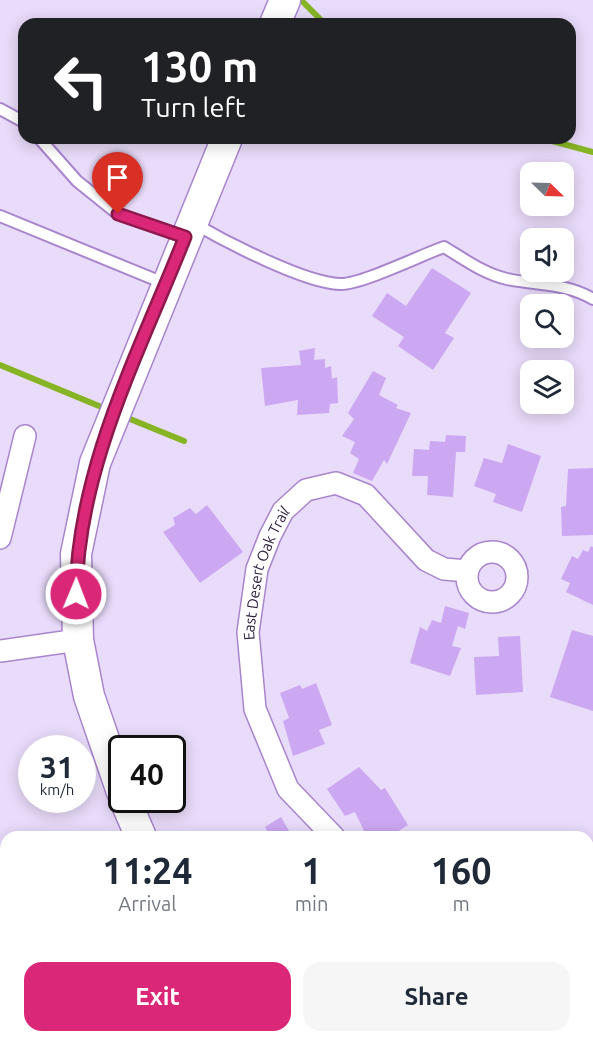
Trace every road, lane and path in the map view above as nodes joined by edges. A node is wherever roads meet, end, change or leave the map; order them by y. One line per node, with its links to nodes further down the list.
1 (285, 0): 2 (street)
2 (278, 18)
3 (0, 109): 4 (lane)
4 (18, 119)
5 (44, 144): 8 (lane)
6 (225, 144): 8 (street)
7 (0, 216): 9 (lane)
8 (189, 230): 9 (street); 10 (lane)
9 (166, 284): 14 (street)
10 (593, 299)
11 (25, 436): 12 (street)
12 (0, 538)
13 (467, 572): 19 (street, East Desert Oak Trail)
14 (78, 640): 15 (street); 16 (street)
15 (0, 651)
16 (108, 751)
17 (130, 813): 18 (street)
18 (138, 831)
19 (328, 831)

